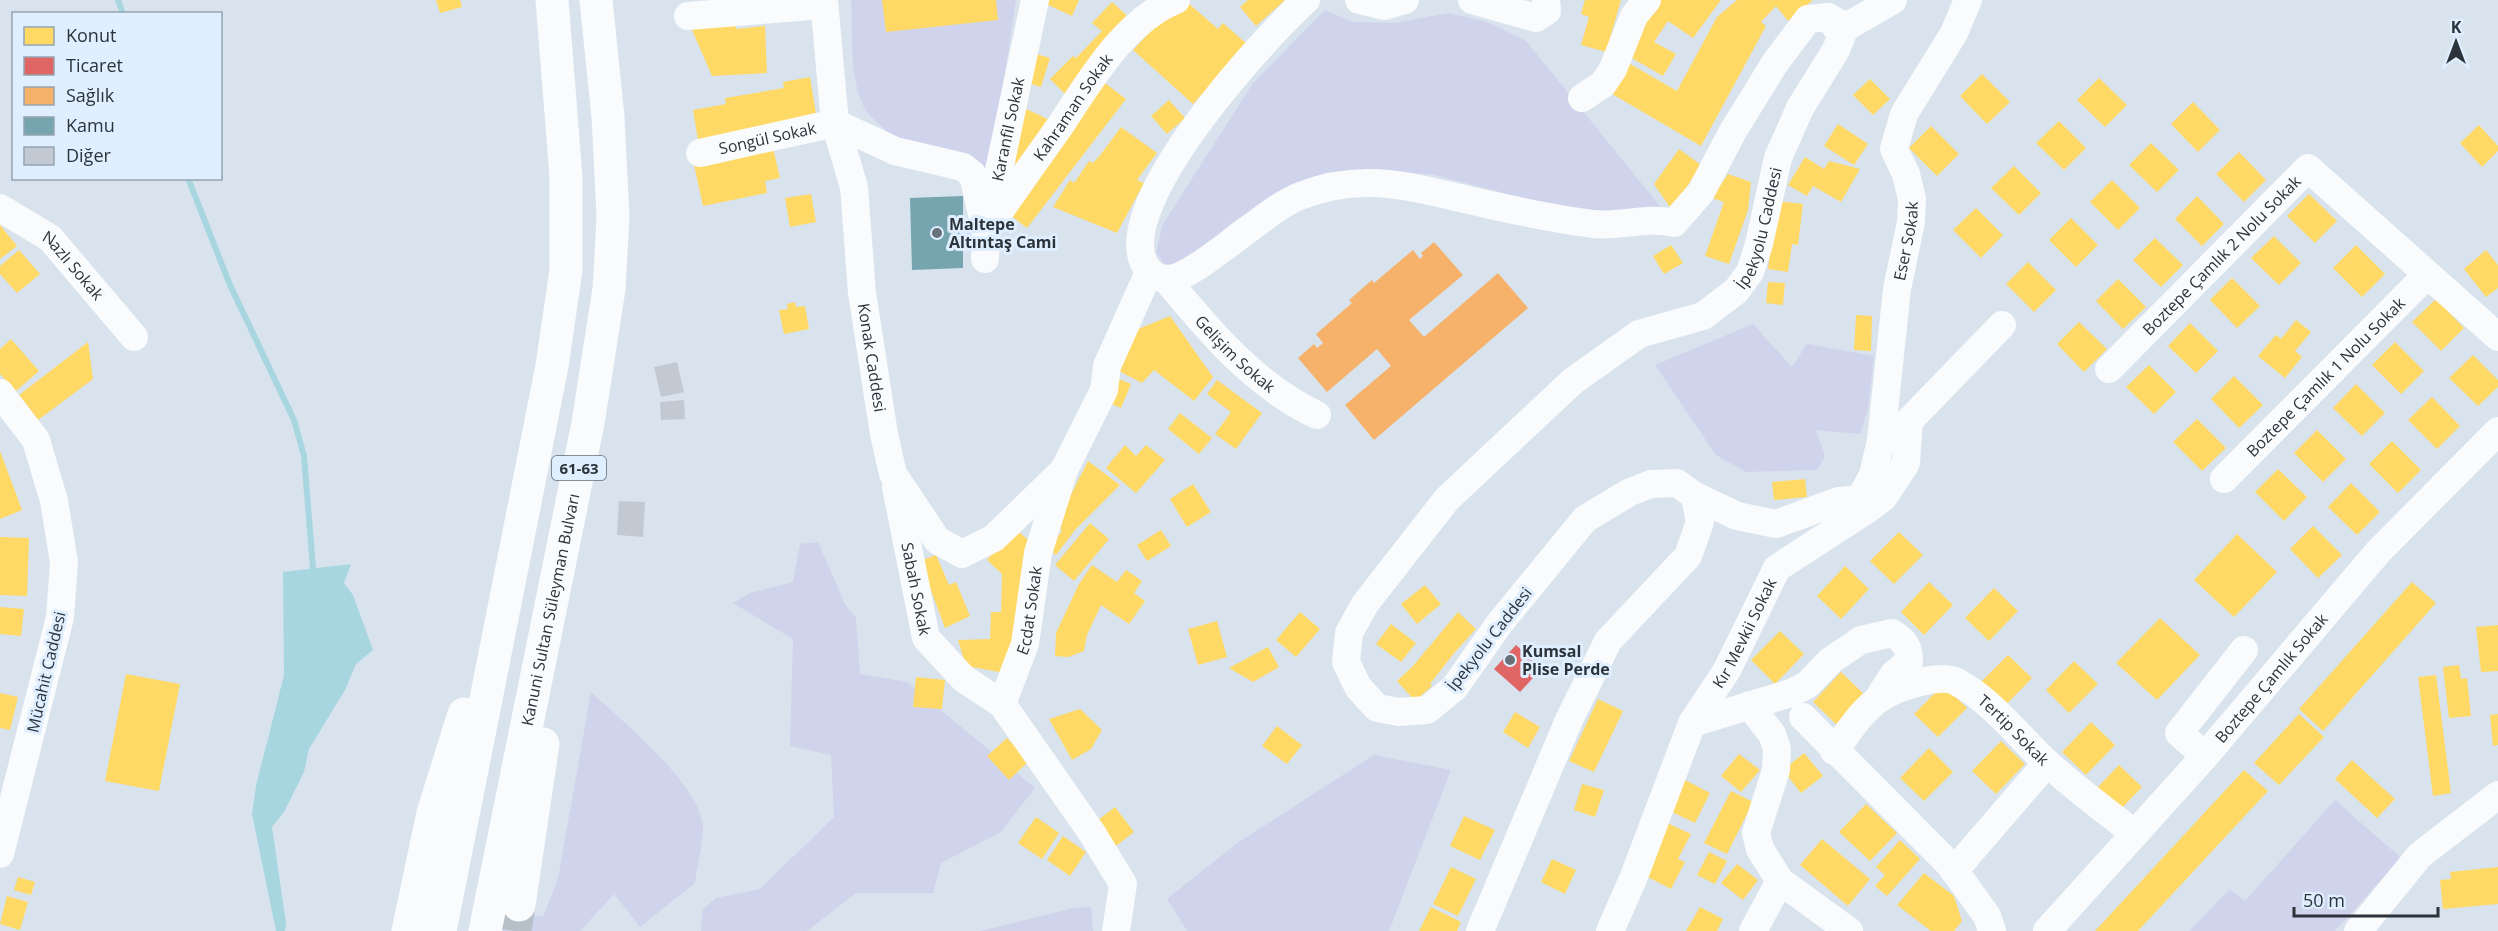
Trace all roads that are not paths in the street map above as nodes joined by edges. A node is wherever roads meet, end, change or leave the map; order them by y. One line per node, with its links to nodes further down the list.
1 (552, 0): 36 (main road, 61-63)
2 (596, 0): 35 (main road, Kanuni Sultan Süleyman Bulvarı / 61-63)
3 (1035, 0): 20 (street, Karanfil Sokak)
4 (1176, 0): 20 (street, Kahraman Sokak)
5 (1306, 0): 22 (street)
6 (1359, 0): 7 (street)
7 (1406, 0)
8 (1472, 0): 9 (street)
9 (1546, 0)
10 (1647, 0): 16 (street)
11 (1893, 0): 15 (street)
12 (1968, 0): 34 (street, Eser Sokak)
13 (824, 2): 14 (street); 17 (street, Konak Caddesi)
14 (688, 16)
15 (1828, 16): 22 (street); 33 (street, İpekyolu Caddesi)
16 (1582, 98)
17 (835, 123): 18 (street, Songül Sokak); 20 (street); 31 (street, Konak Caddesi)
18 (700, 153)
19 (0, 208): 24 (street, Nazlı Sokak)
20 (986, 246)
21 (2427, 274): 25 (street, Boztepe Çamlık 2 Nolu Sokak); 26 (street, Boztepe Çamlık 2 Nolu Sokak); 32 (street, Boztepe Çamlık 1 Nolu Sokak)
22 (1158, 276): 28 (street, Gelişim Sokak); 30 (street, Ecdat Sokak)
23 (2002, 325): 34 (street, Kır Mevkii Sokak)
24 (134, 337)
25 (2498, 337)
26 (2109, 369)
27 (0, 393): 48 (street, Mücahit Caddesi)
28 (1317, 415)
29 (2498, 431): 44 (street, Boztepe Çamlık Sokak)
30 (1064, 470): 31 (street, Konak Caddesi); 39 (street, Ecdat Sokak)
31 (893, 474): 39 (street, Sabah Sokak)
32 (2224, 479)
33 (1695, 496): 34 (street); 57 (street)
34 (1862, 505): 42 (street, Kır Mevkii Sokak)
35 (558, 566): 51 (main road, 61-63); 55 (main road, Kanuni Sultan Süleyman Bulvarı / 61-63)
36 (508, 585): 53 (main road, 61-63); 54 (main road, 61-63)
37 (2244, 650): 44 (street)
38 (1878, 699): 40 (street, Tertip Sokak); 43 (street, Tertip Sokak); 45 (street, Tertip Sokak)
39 (1002, 704): 56 (street)
40 (1749, 705): 42 (street, Tertip Sokak); 50 (street)
41 (1803, 717): 43 (street)
42 (1692, 723): 58 (street, Kır Mevkii Sokak)
43 (1834, 751): 49 (street)
44 (2205, 756): 47 (street, Boztepe Çamlık Sokak)
45 (2047, 763): 47 (street, Tertip Sokak); 49 (street)
46 (2498, 795): 62 (street)
47 (2135, 834): 61 (street, Boztepe Çamlık Sokak)
48 (0, 854)
49 (1954, 871): 52 (street)
50 (1780, 881): 59 (street); 60 (street)
51 (519, 905)
52 (1985, 926)
53 (408, 931)
54 (440, 931)
55 (485, 931)
56 (1116, 931)
57 (1480, 931)
58 (1610, 931)
59 (1753, 931)
60 (1849, 931)
61 (2047, 931)
62 (2358, 931)

